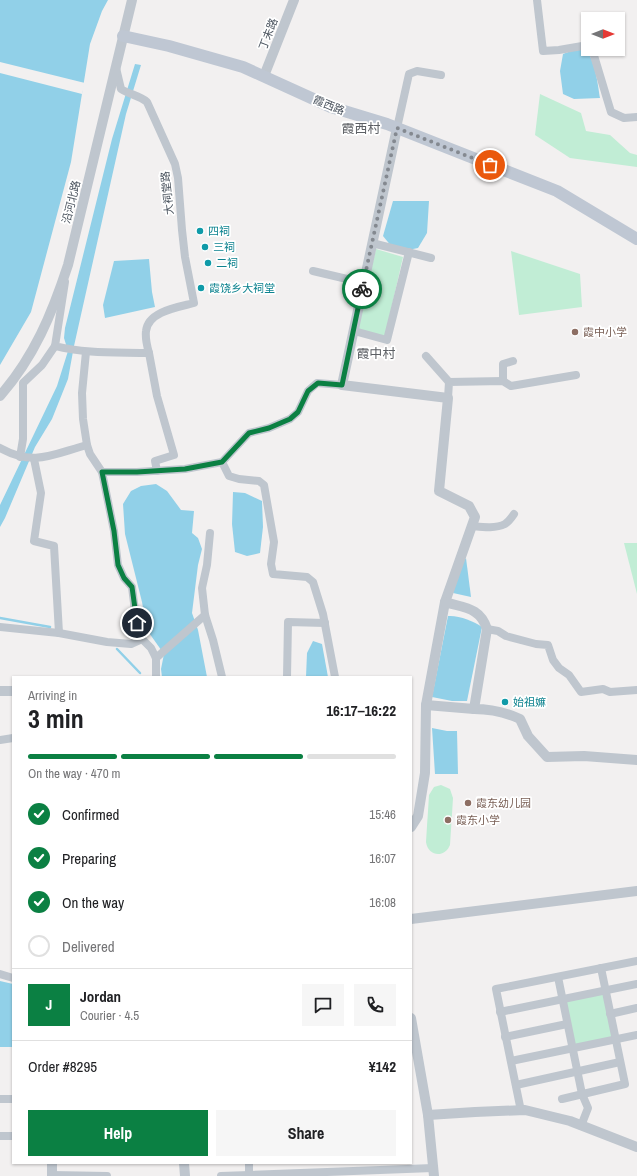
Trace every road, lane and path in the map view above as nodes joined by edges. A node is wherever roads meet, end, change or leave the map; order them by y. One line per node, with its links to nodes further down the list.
1 (132, 0): 4 (street, 沿河北路)
2 (294, 0): 9 (street, 丁未路)
3 (537, 0): 5 (street)
4 (124, 36): 7 (street, 沿河北路); 9 (main road, 霞西路)
5 (581, 46)
6 (594, 56): 10 (street)
7 (116, 68): 16 (street, 沿河北路); 22 (street, 大祠堂路)
8 (441, 75): 11 (street)
9 (264, 76): 11 (main road, 霞西路)
10 (637, 117)
11 (397, 128): 12 (main road, 霞西路); 13 (street)
12 (637, 238)
13 (372, 243): 14 (street); 18 (street)
14 (409, 252): 15 (street); 19 (street)
15 (431, 258)
16 (68, 265): 20 (street); 29 (street, 沿河北路)
17 (313, 271): 18 (street)
18 (364, 283): 19 (street)
19 (354, 331): 28 (street)
20 (55, 346): 21 (street); 33 (street)
21 (86, 352): 22 (street); 31 (street)
22 (149, 353): 36 (street)
23 (426, 356): 27 (street)
24 (513, 361): 26 (street)
25 (576, 375): 26 (street)
26 (503, 381): 27 (street)
27 (449, 382): 30 (street)
28 (342, 385): 30 (street); 35 (street)
29 (0, 396)
30 (448, 398): 39 (street)
31 (87, 445): 34 (street); 37 (street)
32 (0, 448): 33 (street)
33 (21, 457): 34 (street)
34 (32, 459): 46 (street)
35 (222, 462): 36 (street); 43 (street)
36 (157, 471): 37 (street)
37 (102, 472): 47 (street)
38 (514, 514): 39 (street)
39 (472, 526): 41 (street)
40 (210, 533): 42 (street)
41 (445, 602): 45 (street); 56 (street)
42 (205, 615): 48 (street); 50 (street)
43 (324, 623): 51 (street); 52 (street)
44 (0, 627): 46 (street)
45 (486, 629): 53 (street); 57 (street)
46 (59, 633): 47 (street)
47 (142, 639): 48 (street)
48 (156, 658): 49 (street)
49 (156, 676)
50 (222, 676)
51 (287, 676)
52 (335, 676)
53 (637, 690)
54 (0, 691): 55 (street)
55 (12, 691)
56 (426, 705): 57 (street); 61 (street)
57 (474, 709): 60 (street)
58 (12, 738): 59 (street)
59 (0, 740)
60 (637, 760)
61 (412, 825)
62 (637, 891): 63 (street)
63 (412, 919)
64 (637, 961): 65 (street)
65 (601, 968): 67 (street); 70 (street)
66 (0, 974): 68 (street)
67 (558, 977): 71 (street); 73 (street)
68 (12, 978)
69 (637, 984): 70 (street)
70 (606, 990): 71 (street); 74 (street)
71 (562, 999): 73 (street); 76 (street)
72 (637, 1008): 74 (street)
73 (500, 1012): 78 (street)
74 (610, 1014): 79 (street)
75 (412, 1024): 90 (street)
76 (568, 1024): 78 (street); 80 (street)
77 (637, 1035): 79 (street)
78 (505, 1037): 81 (street)
79 (615, 1039): 80 (street); 82 (street)
80 (573, 1048): 81 (street); 83 (street)
81 (511, 1061): 84 (street)
82 (620, 1062): 83 (street); 85 (street)
83 (577, 1071): 84 (street); 85 (street)
84 (516, 1085): 89 (street)
85 (582, 1094): 88 (street); 91 (street)
86 (0, 1099): 87 (street)
87 (12, 1099)
88 (562, 1099)
89 (521, 1110): 90 (street); 91 (street)
90 (428, 1115): 98 (street)
91 (581, 1126): 94 (street)
92 (0, 1136): 93 (street)
93 (12, 1136)
94 (637, 1147)
95 (52, 1164): 99 (street)
96 (184, 1164): 101 (street)
97 (249, 1164): 103 (street)
98 (433, 1172): 103 (street)
99 (52, 1176): 100 (street)
100 (107, 1176)
101 (184, 1176)
102 (221, 1176): 103 (street)
103 (249, 1176)

